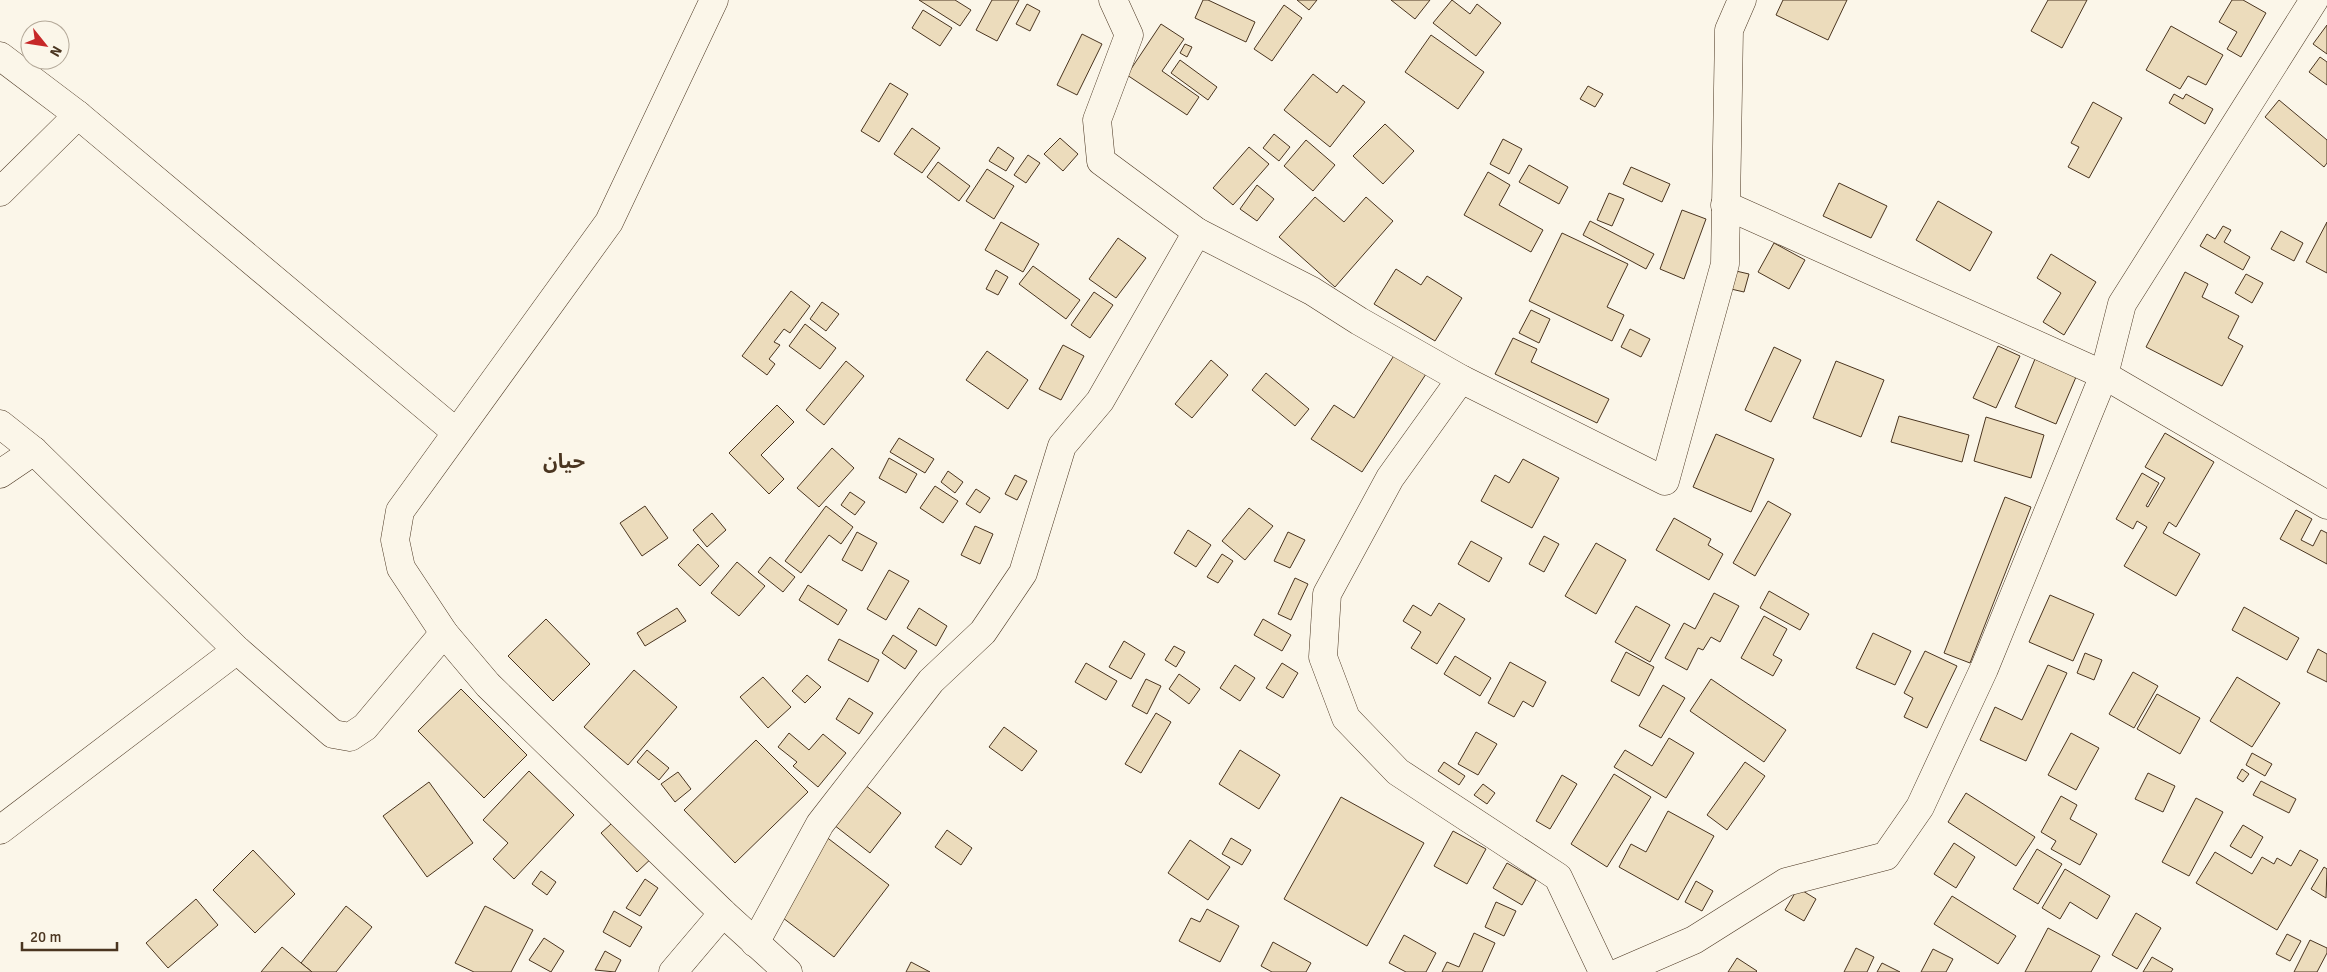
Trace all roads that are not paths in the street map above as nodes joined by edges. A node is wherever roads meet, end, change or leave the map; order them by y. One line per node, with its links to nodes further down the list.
1 (714, 0): 13 (street)
2 (1113, 0): 9 (street)
3 (1742, 0): 8 (street)
4 (2314, 0): 10 (street)
5 (0, 56): 6 (street)
6 (78, 115): 7 (street); 13 (street)
7 (0, 192)
8 (1726, 205): 10 (street); 11 (street)
9 (1197, 232): 11 (street); 21 (street)
10 (2104, 375): 16 (street); 25 (street)
11 (1461, 378): 24 (street)
12 (0, 424): 14 (street)
13 (456, 432): 17 (street)
14 (34, 451): 15 (street); 18 (street)
15 (0, 474)
16 (2327, 505)
17 (444, 632): 18 (street); 20 (street)
18 (237, 650): 19 (street)
19 (0, 830)
20 (723, 913): 21 (street); 22 (street)
21 (755, 943): 23 (street)
22 (673, 972)
23 (788, 972)
24 (1603, 972)
25 (1620, 972)

